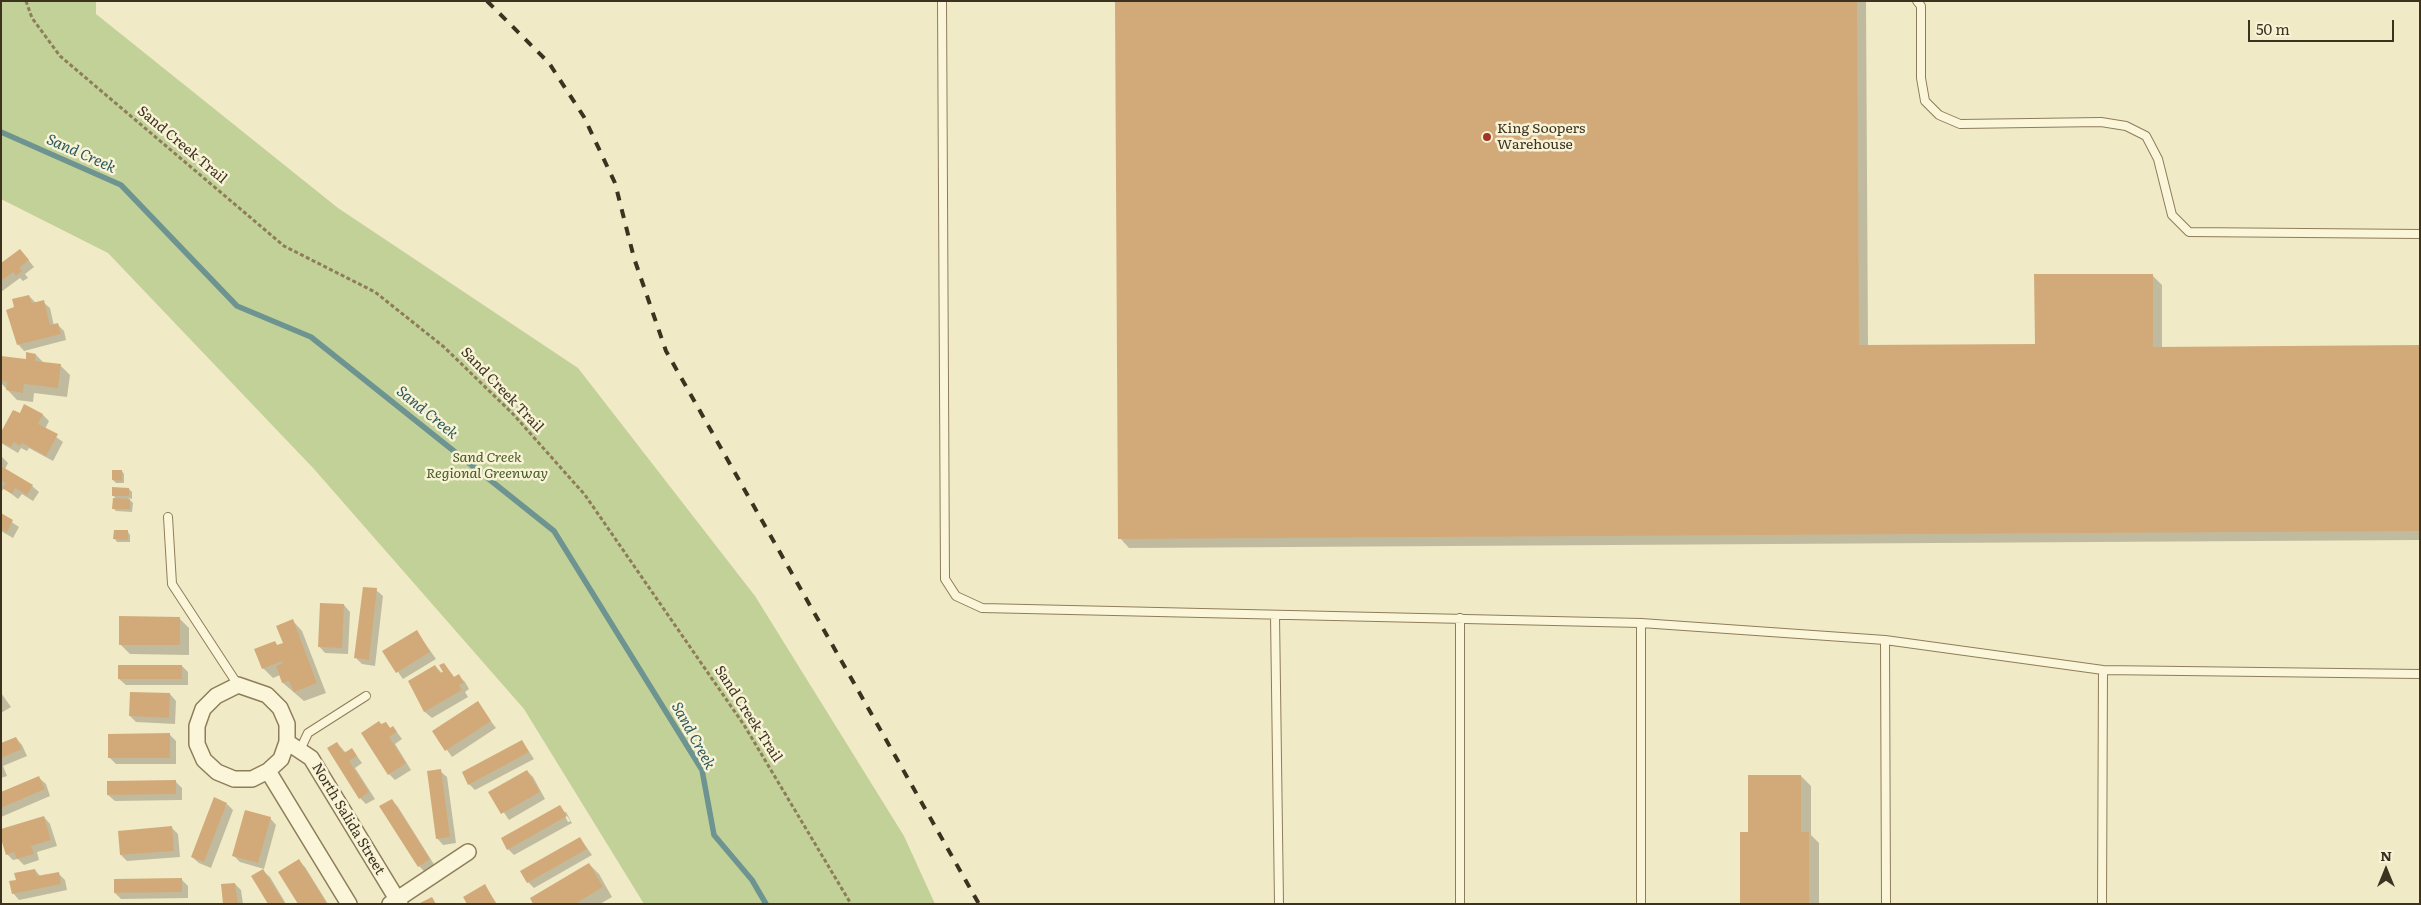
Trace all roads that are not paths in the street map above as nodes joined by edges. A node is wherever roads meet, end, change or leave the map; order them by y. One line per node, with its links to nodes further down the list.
1 (942, 1): 5 (lane)
2 (1917, 1): 3 (lane)
3 (2420, 234)
4 (168, 517): 11 (lane)
5 (1275, 615): 6 (lane); 18 (lane)
6 (1460, 618): 7 (lane); 19 (lane)
7 (1641, 623): 8 (lane); 20 (lane)
8 (1885, 640): 9 (lane); 21 (lane)
9 (2103, 670): 10 (lane); 22 (lane)
10 (2420, 674)
11 (238, 685): 13 (street); 14 (street)
12 (366, 696): 13 (lane)
13 (294, 746): 14 (street); 16 (street, North Salida Street)
14 (268, 772): 17 (street)
15 (468, 852): 16 (street)
16 (396, 902)
17 (349, 904)
18 (1279, 904)
19 (1460, 904)
20 (1641, 904)
21 (1886, 904)
22 (2102, 904)

